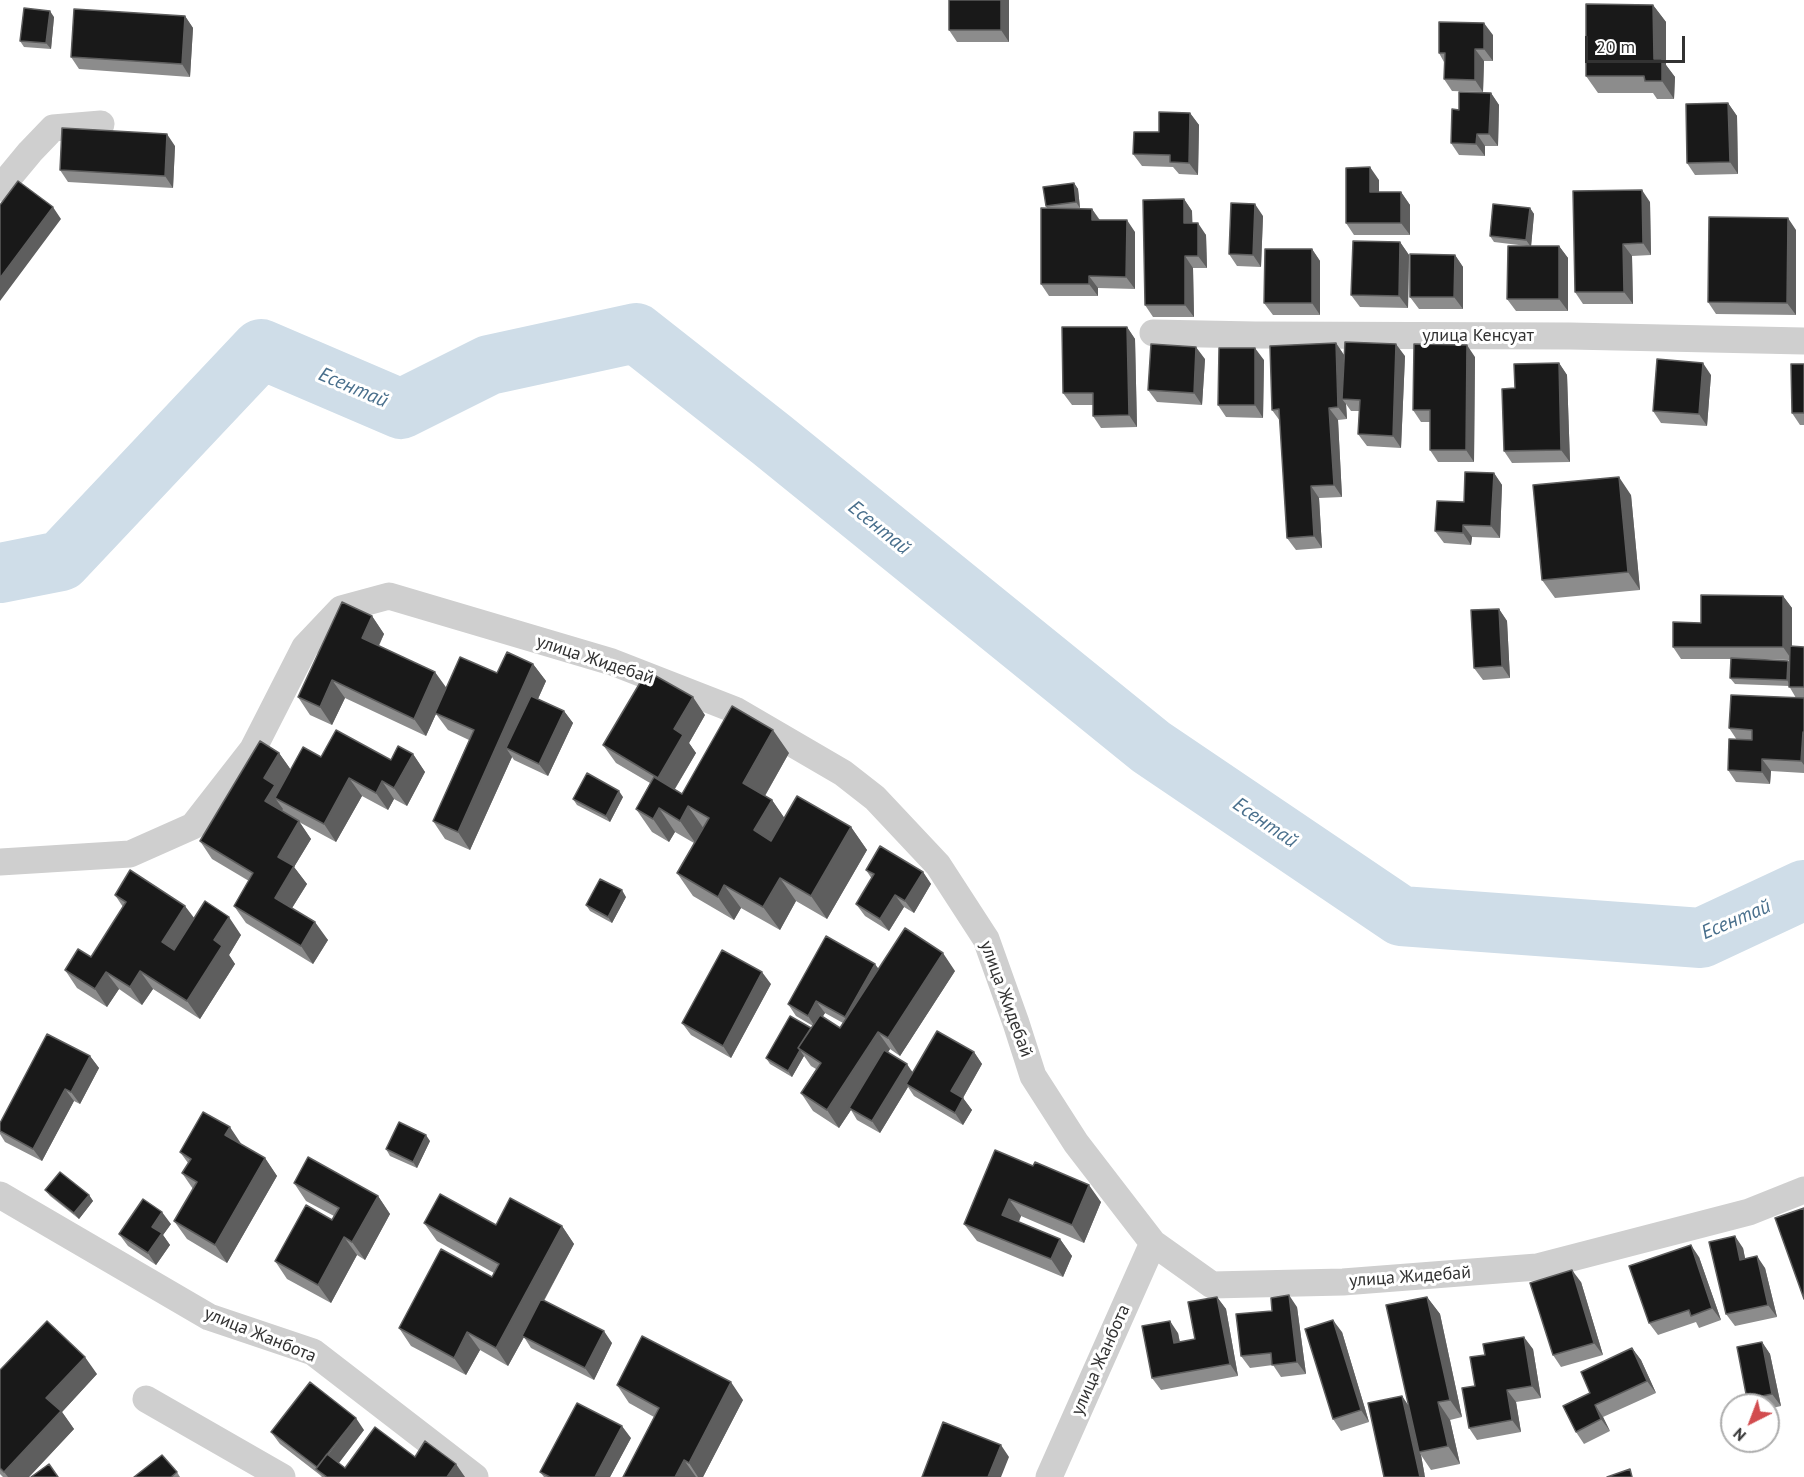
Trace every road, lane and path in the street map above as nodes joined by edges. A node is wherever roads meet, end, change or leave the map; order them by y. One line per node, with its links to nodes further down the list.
1 (100, 124): 2 (street)
2 (0, 188)
3 (1153, 333): 4 (street, улица Кенсуат)
4 (1804, 341)
5 (0, 862): 8 (street, улица Жидебай)
6 (1804, 1190): 8 (street, улица Жидебай)
7 (0, 1195): 11 (street, улица Жанбота)
8 (1153, 1243): 12 (street, улица Жанбота)
9 (146, 1400): 10 (street)
10 (282, 1477)
11 (475, 1477)
12 (1049, 1477)

